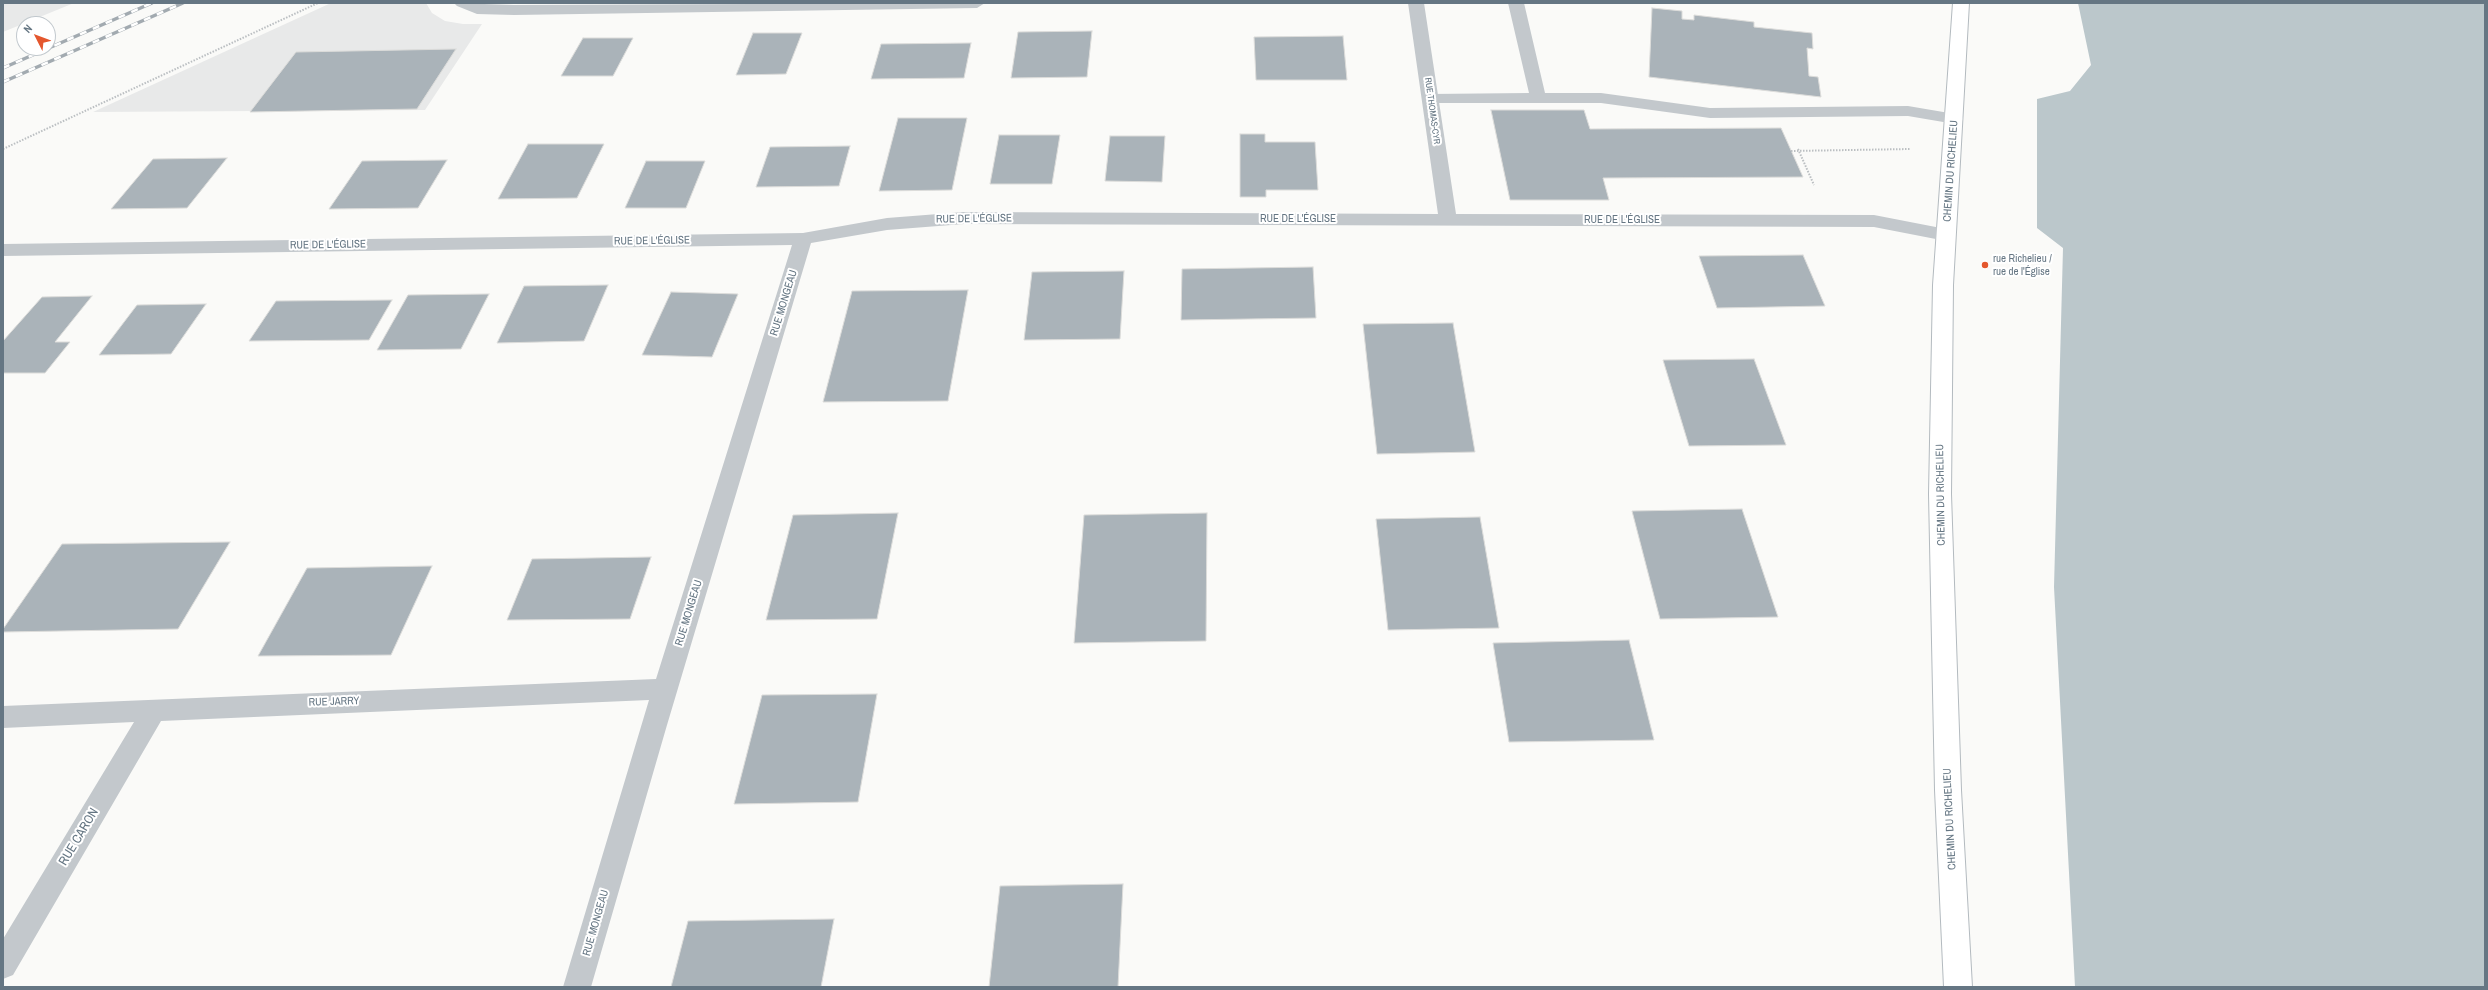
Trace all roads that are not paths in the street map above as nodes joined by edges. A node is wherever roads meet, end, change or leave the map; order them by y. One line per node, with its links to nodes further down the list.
1 (462, 3): 2 (street)
2 (978, 3)
3 (1416, 3): 7 (street, RUE THOMAS-CYR)
4 (1516, 3): 6 (street)
5 (1961, 3): 8 (main road, CHEMIN DU RICHELIEU)
6 (1538, 98): 7 (street); 8 (street)
7 (1430, 99): 9 (street, RUE THOMAS-CYR)
8 (1955, 119): 10 (main road, CHEMIN DU RICHELIEU)
9 (1448, 220): 10 (street, RUE DE L'ÉGLISE); 11 (street, RUE DE L'ÉGLISE)
10 (1946, 235): 18 (main road, CHEMIN DU RICHELIEU)
11 (803, 239): 12 (street, RUE DE L'ÉGLISE); 13 (street, RUE MONGEAU)
12 (3, 250)
13 (665, 689): 14 (street, RUE JARRY); 17 (street, RUE MONGEAU)
14 (155, 709): 15 (street, RUE JARRY); 16 (street, RUE CARON)
15 (3, 717)
16 (3, 965)
17 (577, 987)
18 (1958, 987)

